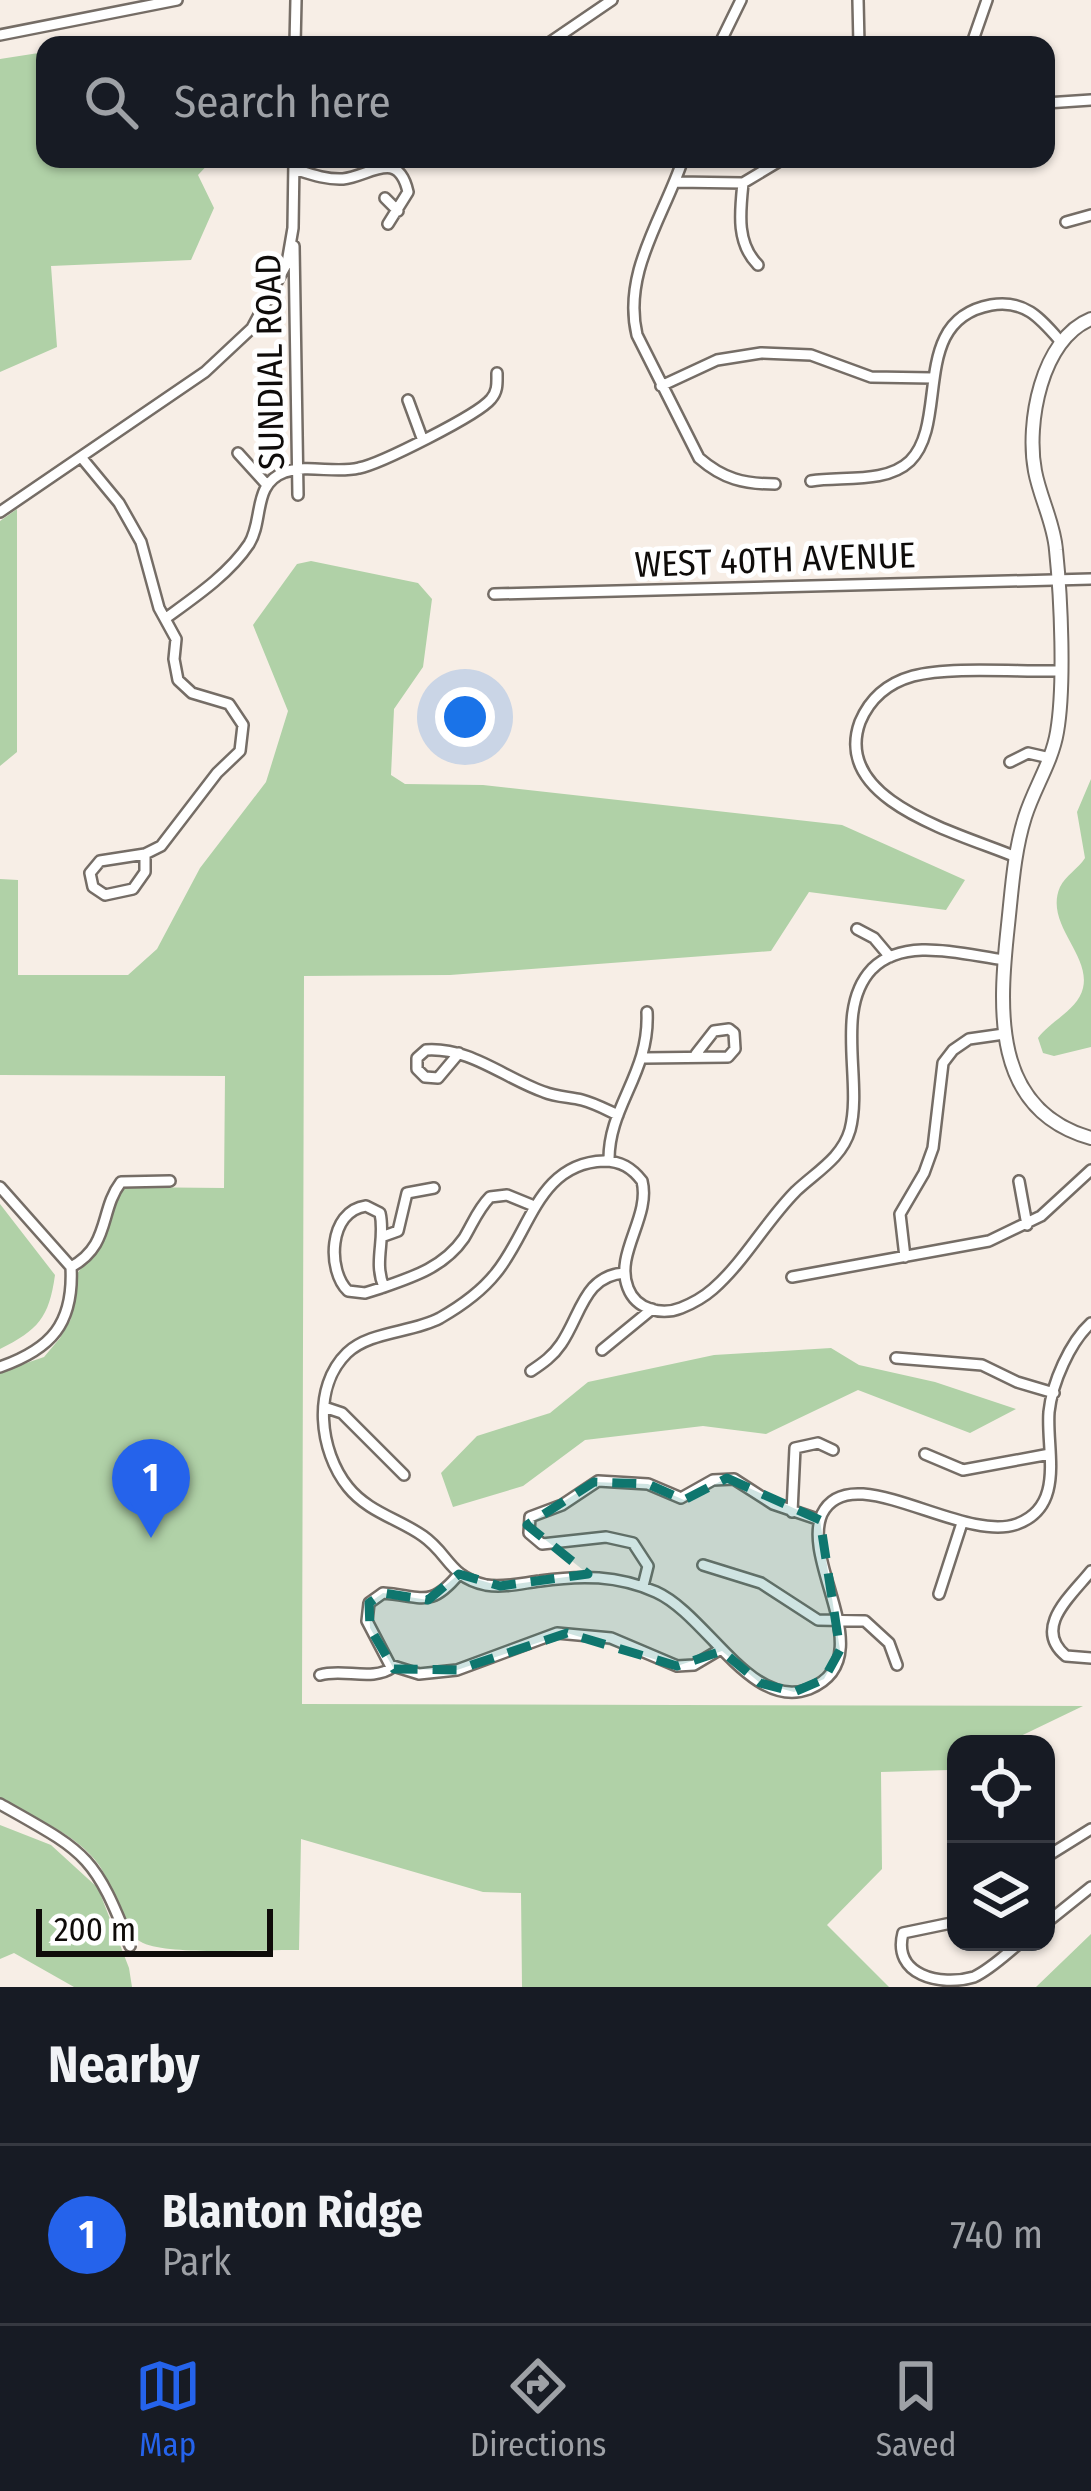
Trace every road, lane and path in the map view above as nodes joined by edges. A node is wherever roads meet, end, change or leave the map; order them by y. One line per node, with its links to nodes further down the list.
1 (177, 0): 7 (street)
2 (296, 0): 8 (street)
3 (612, 0): 9 (street)
4 (741, 0): 10 (street)
5 (858, 0): 11 (street)
6 (987, 0): 12 (street)
7 (0, 35)
8 (296, 36)
9 (559, 36)
10 (723, 36)
11 (859, 36)
12 (974, 36)
13 (1091, 100): 14 (street)
14 (1055, 102)
15 (294, 168): 28 (street)
16 (306, 168): 17 (street)
17 (385, 168)
18 (390, 168): 24 (street)
19 (680, 168): 21 (street)
20 (768, 168): 22 (street)
21 (676, 182): 22 (street); 34 (street)
22 (743, 183): 29 (street)
23 (385, 198): 24 (street)
24 (398, 211): 27 (street)
25 (1091, 215): 26 (street)
26 (1066, 223)
27 (388, 224)
28 (293, 228): 38 (street); 39 (street, SUNDIAL ROAD)
29 (758, 265)
30 (1091, 319): 31 (street)
31 (1061, 342): 33 (street); 45 (street)
32 (497, 373): 36 (street)
33 (932, 378): 34 (street); 40 (street)
34 (662, 386): 41 (street)
35 (408, 400): 36 (street)
36 (422, 438): 39 (street)
37 (238, 453): 42 (street)
38 (81, 457): 44 (street); 48 (street)
39 (298, 469): 42 (street); 43 (street, SUNDIAL ROAD)
40 (811, 481)
41 (775, 484)
42 (268, 485): 48 (street)
43 (298, 495)
44 (0, 512)
45 (1057, 579): 46 (street, WEST 40TH AVENUE); 47 (street, WEST 40TH AVENUE); 49 (street)
46 (1091, 579)
47 (494, 595)
48 (166, 619): 52 (street)
49 (1060, 671): 50 (street); 53 (street)
50 (1050, 758): 51 (street); 53 (street)
51 (1010, 762)
52 (145, 854): 52 (street)
53 (1016, 857): 56 (street)
54 (857, 929): 55 (street)
55 (890, 957): 56 (street); 78 (street)
56 (1005, 960): 58 (street)
57 (647, 1012): 61 (street)
58 (1004, 1034): 63 (street); 73 (street)
59 (459, 1053): 59 (street); 62 (street)
60 (696, 1054): 61 (street)
61 (644, 1058): 62 (street)
62 (618, 1115): 64 (street)
63 (1091, 1138)
64 (609, 1161): 70 (street); 75 (street)
65 (1091, 1170): 71 (street)
66 (1019, 1180): 71 (street)
67 (170, 1181): 74 (street)
68 (0, 1187): 74 (street)
69 (434, 1189): 72 (street)
70 (534, 1206): 77 (street); 85 (street)
71 (1027, 1225): 73 (street)
72 (384, 1236): 77 (street); 77 (street)
73 (905, 1257): 76 (street)
74 (71, 1267): 82 (street)
75 (626, 1273): 78 (street); 83 (street)
76 (792, 1277)
77 (384, 1287)
78 (652, 1309): 80 (street)
79 (1091, 1322): 84 (street)
80 (602, 1350)
81 (896, 1358): 84 (street)
82 (0, 1366)
83 (531, 1371)
84 (1054, 1393): 88 (street)
85 (324, 1407): 89 (street); 95 (street)
86 (833, 1450): 90 (street)
87 (925, 1454): 88 (street)
88 (1050, 1454): 92 (street)
89 (404, 1475)
90 (792, 1512): 91 (street); 96 (street)
91 (820, 1520): 92 (street); 98 (street)
92 (962, 1523): 97 (street)
93 (704, 1565): 98 (street)
94 (1091, 1571): 100 (street)
95 (459, 1574): 96 (street); 102 (street)
96 (643, 1586): 99 (street)
97 (939, 1594)
98 (837, 1621): 99 (street); 101 (street)
99 (721, 1648): 102 (street)
100 (1091, 1658)
101 (898, 1665)
102 (393, 1667): 103 (street)
103 (320, 1675)
104 (0, 1804): 110 (street)
105 (1091, 1829): 106 (street)
106 (1055, 1851)
107 (1091, 1887): 108 (street)
108 (1055, 1915)
109 (947, 1924): 111 (street)
110 (130, 1946)
111 (1009, 1951)

